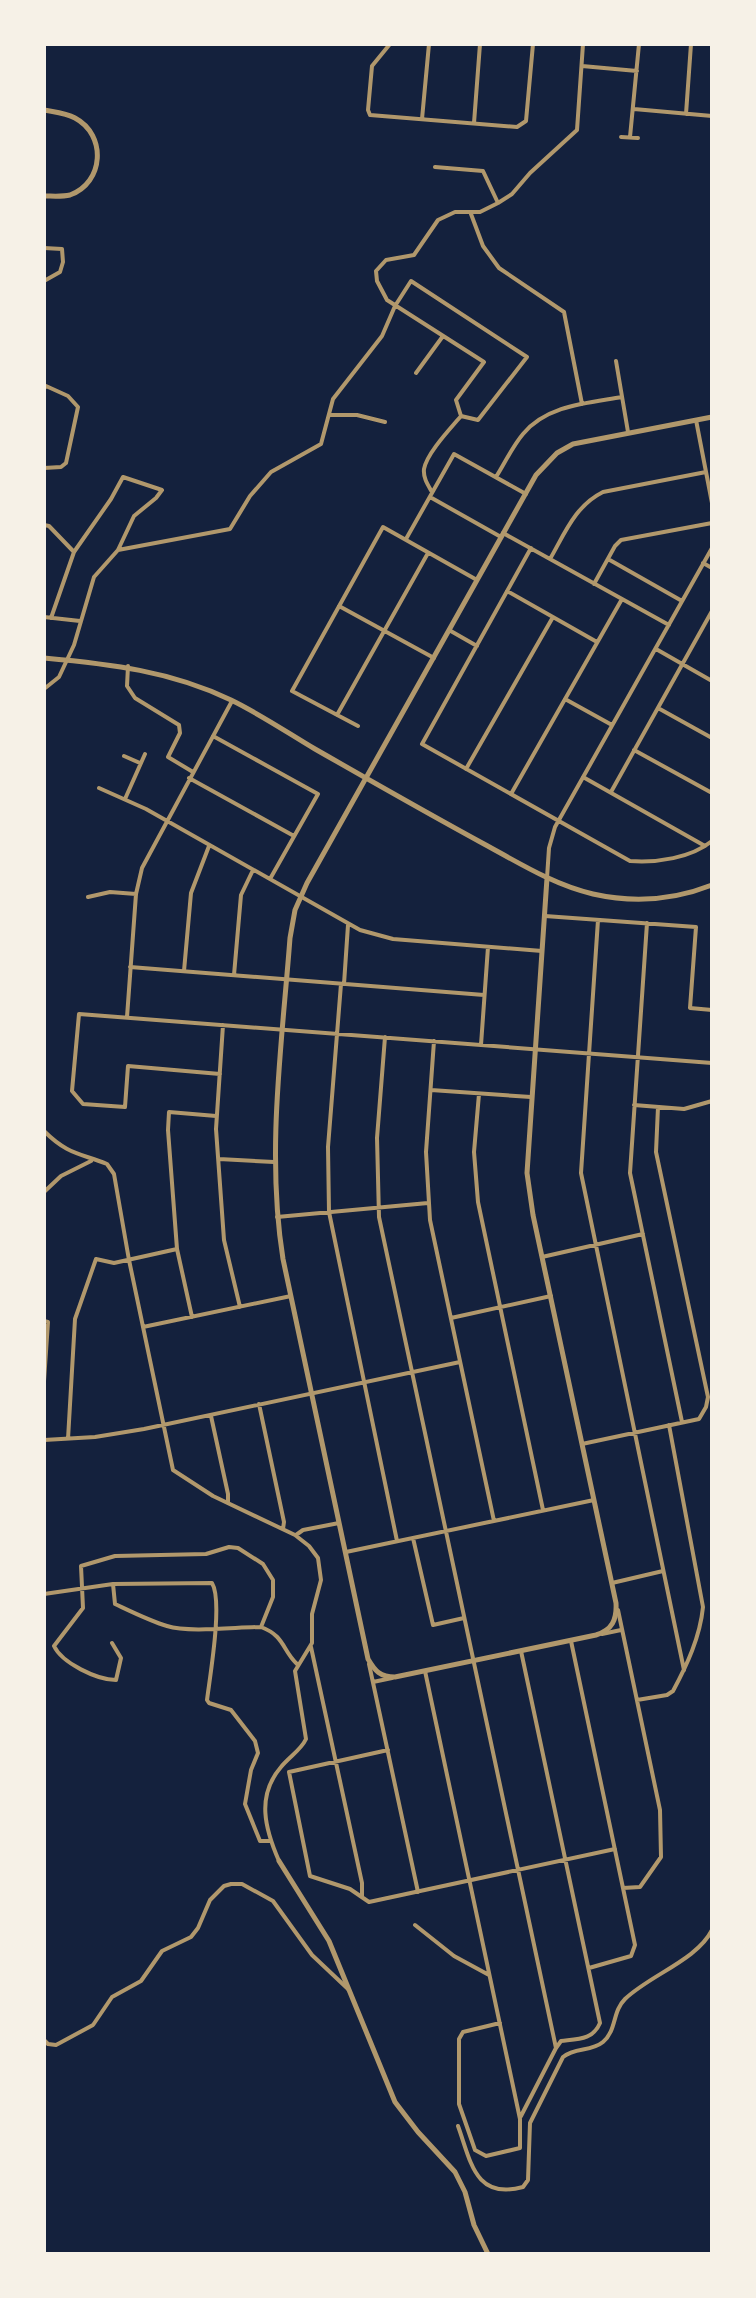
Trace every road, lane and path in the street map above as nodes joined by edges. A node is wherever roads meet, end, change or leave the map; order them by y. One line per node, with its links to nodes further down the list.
1 (390, 44): 14 (street)
2 (429, 44): 14 (street)
3 (480, 44): 15 (street)
4 (533, 44): 15 (street)
5 (583, 44): 8 (street)
6 (639, 44): 9 (street)
7 (691, 44): 12 (street)
8 (582, 66): 9 (street); 21 (street)
9 (637, 71): 10 (street)
10 (634, 109): 12 (street); 17 (street)
11 (44, 110): 20 (street)
12 (686, 114): 13 (street)
13 (712, 116)
14 (422, 119): 15 (street)
15 (474, 123)
16 (621, 137): 17 (street)
17 (630, 137): 18 (street)
18 (638, 138)
19 (435, 167): 21 (street)
20 (44, 196)
21 (498, 203): 22 (street)
22 (471, 214): 25 (street); 31 (street)
23 (44, 248): 24 (street)
24 (44, 281)
25 (395, 306): 26 (street); 32 (street); 33 (street)
26 (443, 336): 28 (street); 33 (street)
27 (616, 361): 30 (street)
28 (416, 373)
29 (44, 388): 38 (street)
30 (622, 397): 31 (street); 37 (street)
31 (582, 404): 40 (street)
32 (330, 415): 36 (street); 50 (street)
33 (461, 416): 41 (street)
34 (712, 417): 35 (street)
35 (696, 420): 37 (street); 39 (street)
36 (385, 422)
37 (628, 432): 42 (street)
38 (44, 468)
39 (706, 472): 43 (street); 53 (street)
40 (496, 477): 41 (street); 42 (street)
41 (431, 494): 46 (street); 47 (street)
42 (526, 494): 46 (street)
43 (712, 503)
44 (712, 523): 54 (street)
45 (44, 525): 51 (street)
46 (502, 535): 48 (street); 57 (street)
47 (406, 539): 52 (street); 62 (street)
48 (531, 548): 53 (street); 59 (street)
49 (712, 548): 55 (street)
50 (118, 550): 51 (street); 67 (street)
51 (74, 552): 66 (street)
52 (428, 552): 57 (street); 70 (street)
53 (550, 559): 58 (street)
54 (608, 559): 58 (street); 61 (street)
55 (703, 563): 56 (street); 61 (street)
56 (712, 568)
57 (477, 580): 71 (street)
58 (594, 584): 60 (street)
59 (507, 591): 65 (street); 73 (street)
60 (622, 599): 69 (street); 72 (street)
61 (682, 601): 69 (street)
62 (339, 606): 70 (street); 84 (street)
63 (712, 611): 68 (street)
64 (44, 617): 66 (street)
65 (553, 617): 72 (street); 93 (street)
66 (51, 618): 67 (street)
67 (80, 621): 80 (street)
68 (709, 622): 77 (street)
69 (669, 625): 74 (street)
70 (384, 630): 76 (street); 84 (street)
71 (449, 630): 73 (street); 76 (street)
72 (597, 642): 81 (street)
73 (477, 646): 93 (street)
74 (656, 649): 77 (street); 85 (street)
75 (44, 658): 78 (street)
76 (434, 658): 97 (street)
77 (683, 664): 79 (street); 83 (street)
78 (128, 666): 82 (street); 94 (street)
79 (712, 681)
80 (45, 687)
81 (565, 699): 85 (street); 101 (street)
82 (232, 701): 87 (street); 97 (street)
83 (658, 707): 88 (street); 89 (street)
84 (337, 715): 86 (street)
85 (612, 725): 95 (street)
86 (358, 726)
87 (213, 736): 94 (street); 105 (street)
88 (712, 738)
89 (634, 750): 99 (street); 100 (street)
90 (145, 754): 92 (street)
91 (124, 756): 92 (street)
92 (141, 764): 102 (street)
93 (466, 769): 101 (street)
94 (193, 772): 96 (street)
95 (583, 777): 99 (street); 104 (street)
96 (189, 778): 103 (street); 105 (street)
97 (366, 778): 110 (street); 115 (street)
98 (99, 788): 102 (street)
99 (611, 792): 108 (street)
100 (712, 793)
101 (511, 794): 104 (street)
102 (125, 799): 103 (street)
103 (166, 820): 107 (street); 113 (street)
104 (558, 821): 108 (street); 110 (street)
105 (294, 836): 111 (street)
106 (712, 841): 108 (street)
107 (210, 845): 109 (street); 123 (street)
108 (705, 846)
109 (253, 870): 111 (street); 124 (street)
110 (547, 878): 112 (street); 116 (street)
111 (270, 879): 115 (street)
112 (712, 885)
113 (136, 894): 114 (street); 122 (street)
114 (88, 897)
115 (300, 897): 119 (street); 125 (street)
116 (545, 916): 117 (street); 121 (street)
117 (598, 920): 118 (street); 137 (street)
118 (647, 923): 128 (street); 138 (street)
119 (348, 925): 120 (street); 126 (street)
120 (488, 947): 121 (street); 127 (street)
121 (542, 951): 136 (street)
122 (130, 967): 123 (street); 129 (street)
123 (184, 971): 124 (street)
124 (234, 975): 125 (street)
125 (287, 979): 126 (street); 131 (street)
126 (342, 984): 127 (street); 132 (street)
127 (484, 995): 135 (street)
128 (712, 1010)
129 (127, 1017): 130 (street); 140 (street)
130 (223, 1025): 131 (street); 140 (street)
131 (283, 1029): 132 (street); 151 (street)
132 (337, 1034): 133 (street); 155 (street)
133 (385, 1037): 134 (street); 154 (street)
134 (434, 1041): 135 (street); 141 (street)
135 (481, 1045): 136 (street)
136 (535, 1049): 137 (street); 143 (street)
137 (588, 1053): 138 (street); 158 (street)
138 (637, 1057): 139 (street); 145 (street)
139 (712, 1063)
140 (220, 1074): 147 (street)
141 (431, 1090): 142 (street); 153 (street)
142 (479, 1094): 143 (street); 165 (street)
143 (531, 1097): 160 (street)
144 (712, 1101): 146 (street)
145 (634, 1105): 146 (street); 157 (street)
146 (658, 1107): 177 (street)
147 (217, 1116): 149 (street); 159 (street)
148 (44, 1131): 150 (street)
149 (219, 1159): 151 (street); 164 (street)
150 (91, 1161): 152 (street); 161 (street)
151 (274, 1162): 156 (street)
152 (44, 1192)
153 (428, 1203): 154 (street); 167 (street)
154 (378, 1207): 155 (street); 171 (street)
155 (329, 1212): 156 (street); 173 (street)
156 (277, 1217): 162 (street)
157 (643, 1234): 158 (street); 177 (street)
158 (595, 1245): 160 (street); 180 (street)
159 (177, 1249): 161 (street); 166 (street)
160 (542, 1257): 163 (street)
161 (129, 1260): 169 (street); 181 (street)
162 (291, 1296): 164 (street); 174 (street)
163 (551, 1296): 165 (street); 183 (street)
164 (240, 1307): 166 (street)
165 (499, 1308): 167 (street); 186 (street)
166 (192, 1317): 169 (street)
167 (450, 1318): 170 (street)
168 (44, 1321): 172 (street)
169 (143, 1327): 178 (street)
170 (460, 1362): 171 (street); 187 (street)
171 (412, 1372): 173 (street); 190 (street)
172 (44, 1381)
173 (363, 1382): 174 (street); 193 (street)
174 (312, 1393): 175 (street); 188 (street)
175 (259, 1404): 176 (street); 189 (street)
176 (211, 1415): 178 (street); 185 (street)
177 (682, 1422): 179 (street)
178 (164, 1424): 181 (street); 185 (street)
179 (669, 1425): 180 (street); 213 (street)
180 (634, 1433): 183 (street); 195 (street)
181 (68, 1439): 182 (street)
182 (44, 1440)
183 (582, 1444): 184 (street)
184 (594, 1500): 186 (street); 196 (street)
185 (228, 1503): 189 (street)
186 (543, 1510): 187 (street)
187 (494, 1521): 190 (street)
188 (339, 1523): 191 (street); 194 (street)
189 (283, 1529): 191 (street)
190 (446, 1531): 192 (street); 201 (street)
191 (295, 1535): 208 (street)
192 (413, 1538): 193 (street); 201 (street)
193 (397, 1541): 194 (street)
194 (346, 1552): 210 (street)
195 (663, 1571): 196 (street); 213 (street)
196 (612, 1583): 200 (street)
197 (113, 1584): 198 (street); 202 (street); 202 (street)
198 (81, 1587): 199 (street); 203 (street); 207 (street)
199 (44, 1594)
200 (616, 1603): 204 (street); 205 (street)
201 (464, 1618): 211 (street)
202 (215, 1627): 203 (street); 220 (street)
203 (261, 1627): 212 (street)
204 (622, 1630): 205 (street); 217 (street)
205 (596, 1635): 206 (street)
206 (571, 1641): 209 (street); 221 (street)
207 (112, 1643)
208 (311, 1647): 212 (street); 219 (street)
209 (521, 1651): 211 (street); 222 (street)
210 (368, 1659): 215 (street); 216 (street)
211 (473, 1661): 214 (street); 224 (street)
212 (297, 1664): 220 (street)
213 (684, 1670): 217 (street)
214 (425, 1671): 215 (street); 225 (street)
215 (395, 1677): 216 (street)
216 (373, 1682): 218 (street)
217 (637, 1700): 226 (street)
218 (388, 1750): 219 (street); 227 (street)
219 (335, 1762): 228 (street); 228 (street)
220 (270, 1841): 223 (street)
221 (615, 1849): 222 (street); 226 (street)
222 (566, 1860): 224 (street); 231 (street)
223 (279, 1861): 233 (street)
224 (518, 1871): 225 (street); 236 (street)
225 (469, 1881): 227 (street); 232 (street)
226 (623, 1888): 231 (street)
227 (418, 1892): 228 (street)
228 (362, 1897)
229 (415, 1925): 232 (street)
230 (712, 1930): 238 (street)
231 (589, 1968): 236 (street)
232 (489, 1975): 234 (street)
233 (350, 1991): 235 (street); 239 (street)
234 (500, 2023): 237 (street); 237 (street)
235 (44, 2040)
236 (556, 2048): 237 (street)
237 (520, 2119)
238 (458, 2126)
239 (488, 2254)

